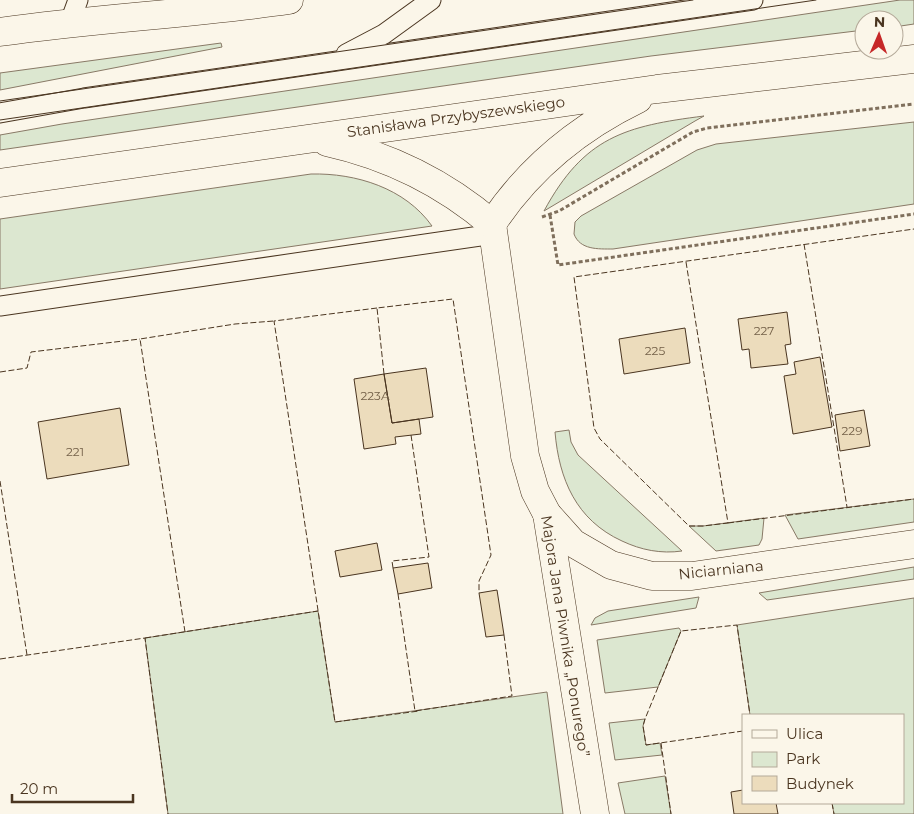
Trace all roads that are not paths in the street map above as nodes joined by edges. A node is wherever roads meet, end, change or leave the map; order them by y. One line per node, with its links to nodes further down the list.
1 (289, 0): 4 (main road)
2 (431, 0): 7 (lane)
3 (753, 0): 7 (lane)
4 (74, 11): 5 (main road)
5 (0, 32)
6 (914, 59): 8 (main road, Stanisława Przybyszewskiego)
7 (296, 67): 9 (lane)
8 (657, 89): 10 (main road, Stanisława Przybyszewskiego); 12 (main road)
9 (0, 113)
10 (309, 138): 11 (main road, Stanisława Przybyszewskiego); 12 (main road)
11 (0, 183)
12 (493, 229): 13 (lane); 14 (main road, Majora Jana Piwnika „Ponurego”)
13 (0, 306)
14 (547, 514): 15 (main road, Niciarniana); 16 (main road, Majora Jana Piwnika „Ponurego”)
15 (914, 544)
16 (595, 814)

